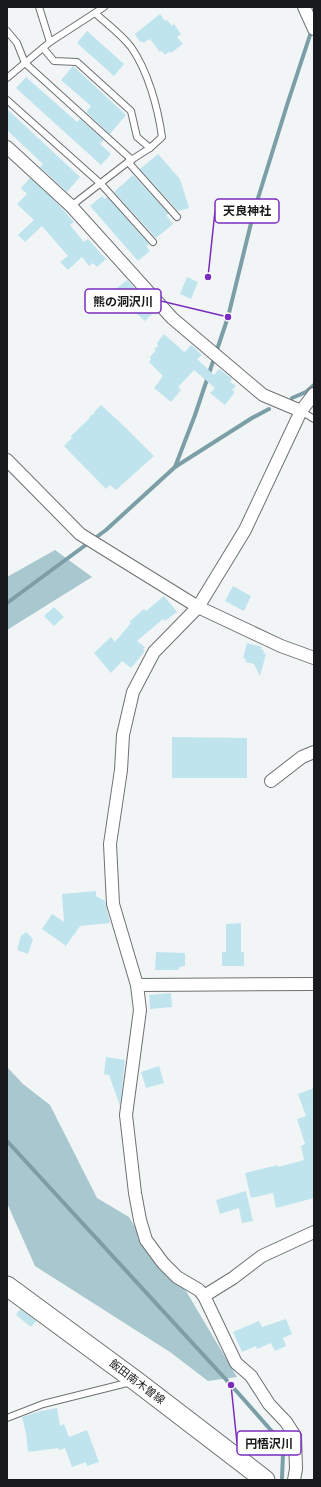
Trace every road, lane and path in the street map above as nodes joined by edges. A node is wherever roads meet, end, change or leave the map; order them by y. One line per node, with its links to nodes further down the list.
1 (39, 7): 7 (lane)
2 (104, 7): 4 (lane)
3 (304, 8): 5 (street)
4 (95, 13): 7 (lane); 13 (lane)
5 (314, 29)
6 (7, 31): 9 (lane)
7 (50, 42): 8 (lane)
8 (43, 48): 9 (lane); 13 (lane)
9 (25, 63): 10 (lane); 14 (lane)
10 (7, 78)
11 (7, 100): 15 (lane)
12 (7, 147): 16 (street)
13 (150, 148): 14 (lane)
14 (130, 161): 15 (lane); 17 (lane)
15 (101, 184): 16 (lane); 18 (lane)
16 (71, 206): 20 (street)
17 (177, 218)
18 (153, 242)
19 (314, 394): 20 (street)
20 (301, 410): 21 (lane); 23 (street)
21 (314, 419)
22 (7, 460): 23 (street)
23 (198, 608): 24 (street); 27 (street)
24 (314, 658)
25 (314, 752): 26 (street)
26 (271, 781)
27 (137, 984): 28 (street); 31 (street)
28 (314, 984)
29 (314, 1232): 31 (street)
30 (7, 1286): 32 (main road, 飯田南木曽線)
31 (204, 1296): 35 (street)
32 (136, 1381): 33 (lane); 34 (main road, 飯田南木曽線)
33 (7, 1418)
34 (265, 1480)
35 (294, 1480)

